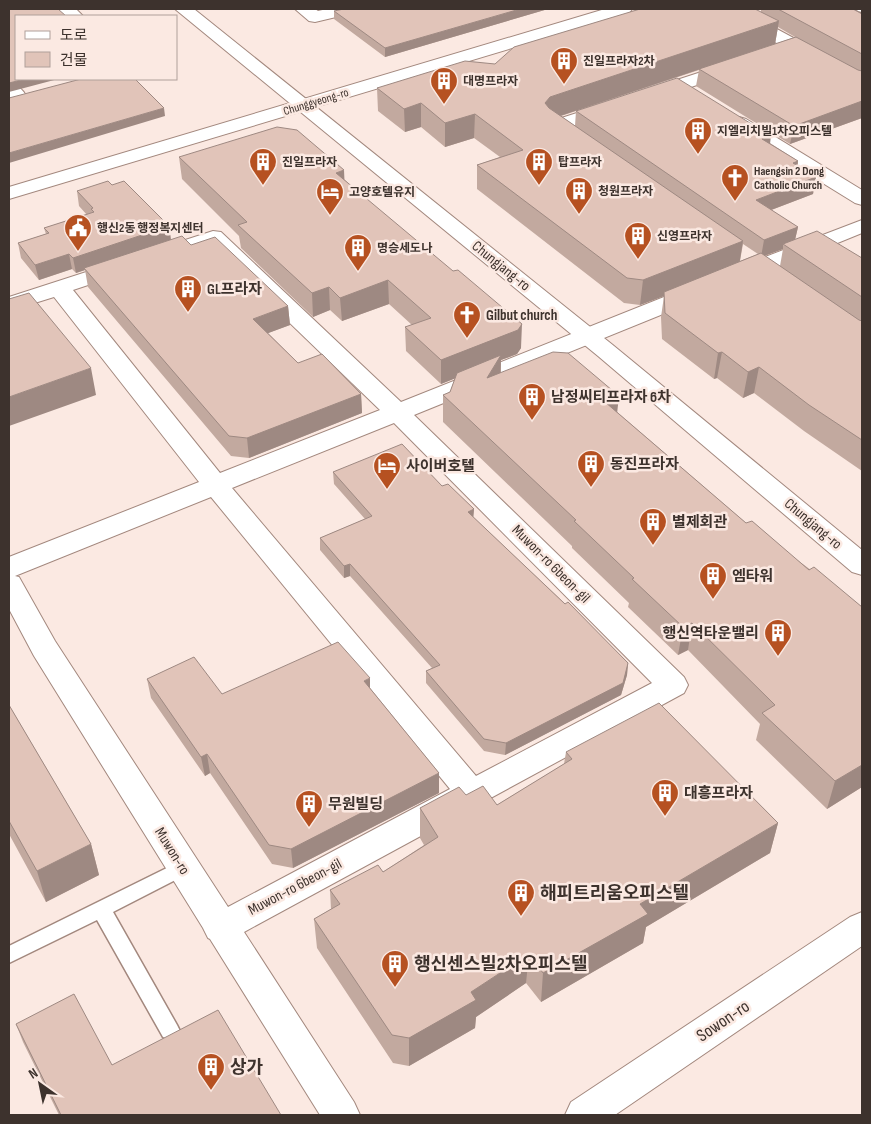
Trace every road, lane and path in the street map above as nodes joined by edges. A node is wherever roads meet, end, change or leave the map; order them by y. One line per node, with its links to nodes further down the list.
1 (184, 9): 12 (street, Chungjang-ro)
2 (304, 9): 3 (street)
3 (347, 9)
4 (624, 9): 12 (street, Chunggyeong-ro)
5 (728, 9): 6 (street)
6 (795, 46): 7 (street); 9 (street)
7 (774, 52)
8 (748, 62): 14 (street)
9 (862, 82)
10 (37, 92): 11 (street)
11 (12, 95)
12 (304, 106): 15 (street, Chunggyeong-ro); 20 (street, Chungjang-ro)
13 (720, 111): 16 (street)
14 (588, 149)
15 (9, 193)
16 (862, 199)
17 (862, 226): 20 (street)
18 (59, 288): 19 (street, Muwon-ro 6beon-gil); 21 (street, Muwon-ro 6beon-gil); 22 (street)
19 (9, 304)
20 (588, 336): 21 (street); 23 (street, Chungjang-ro)
21 (397, 412): 22 (street); 26 (street, Muwon-ro 6beon-gil)
22 (216, 486): 24 (street); 26 (street)
23 (862, 565)
24 (9, 568)
25 (9, 584): 27 (street, Muwon-ro)
26 (472, 793): 29 (street, Muwon-ro 6beon-gil)
27 (183, 868): 28 (lane); 29 (street, Muwon-ro)
28 (101, 909): 31 (lane); 32 (lane)
29 (220, 928): 33 (street, Muwon-ro)
30 (860, 934): 34 (street, Sowon-ro)
31 (9, 955)
32 (170, 1031)
33 (341, 1115)
34 (584, 1115)

